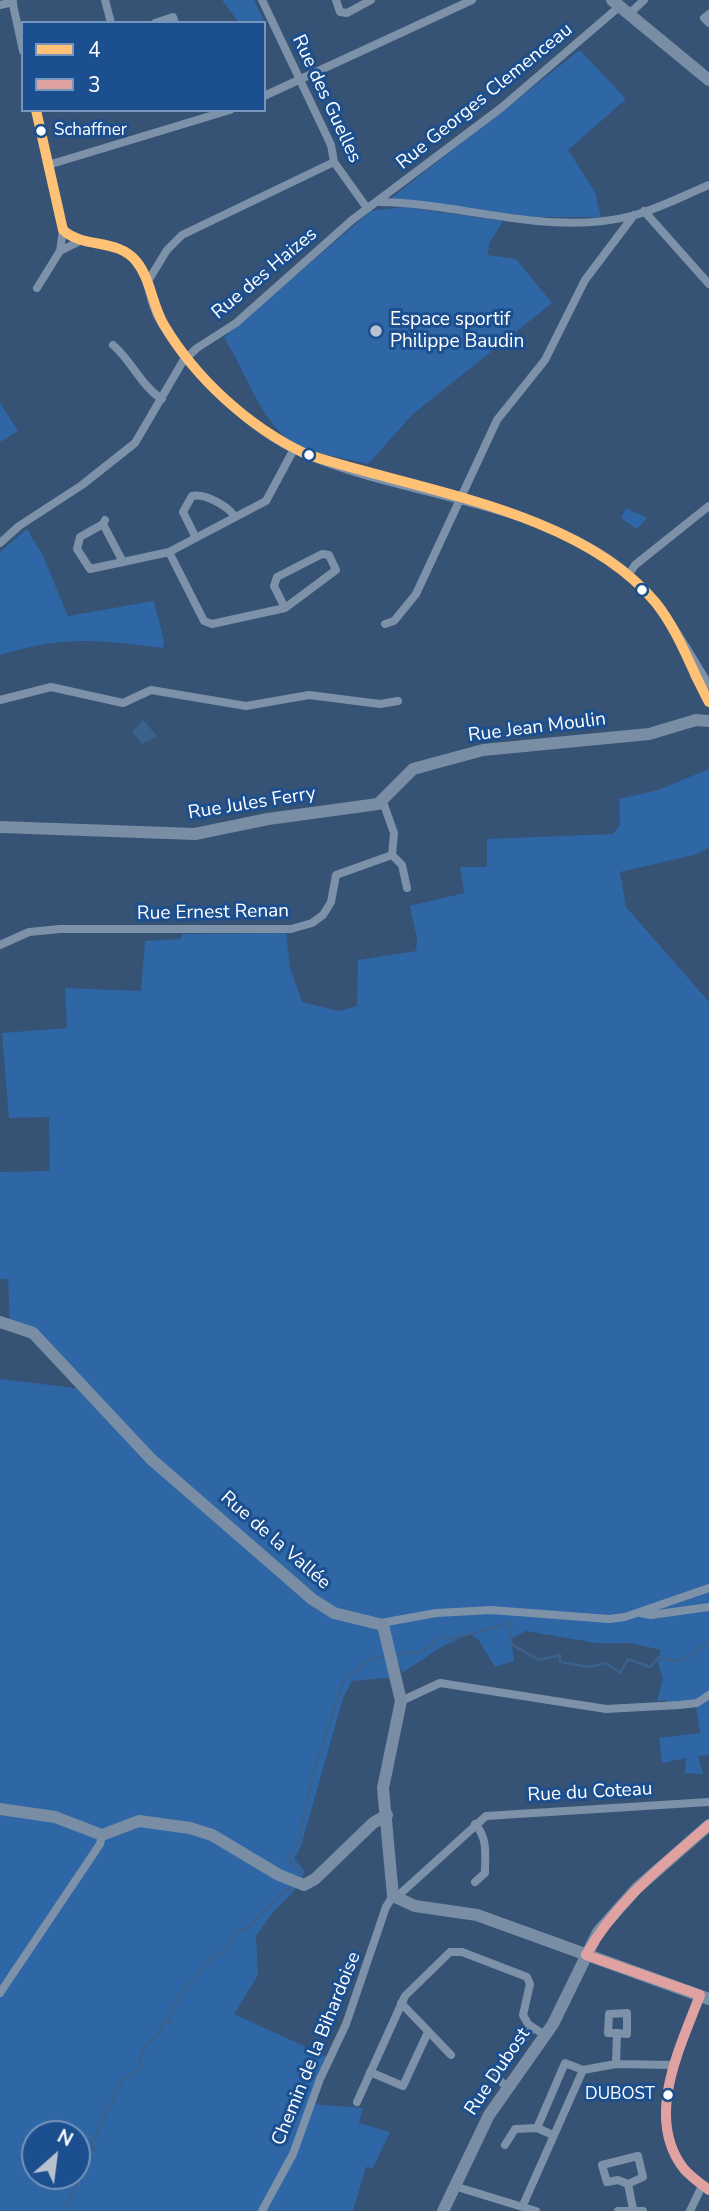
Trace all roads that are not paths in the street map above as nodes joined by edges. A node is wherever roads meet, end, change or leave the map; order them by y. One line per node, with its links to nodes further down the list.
1 (105, 0): 11 (street)
2 (262, 0): 14 (street, Rue des Guelles)
3 (336, 0): 4 (street)
4 (371, 0)
5 (472, 0): 14 (street)
6 (644, 0): 9 (street, Rue Georges Clemenceau)
7 (12, 1): 8 (street); 13 (street)
8 (0, 5)
9 (620, 7): 15 (street); 22 (street, Rue Georges Clemenceau)
10 (709, 13): 12 (street)
11 (110, 21)
12 (709, 23)
13 (21, 42)
14 (300, 80): 16 (street); 19 (street, Rue des Guelles)
15 (709, 80)
16 (266, 95)
17 (36, 112): 20 (street)
18 (223, 112): 20 (street)
19 (334, 162): 23 (street, Rue des Guelles); 29 (street)
20 (48, 165): 26 (street)
21 (709, 185): 24 (street)
22 (379, 202): 23 (street, Rue Georges Clemenceau); 25 (street)
23 (367, 208): 33 (street, Rue des Haizes)
24 (644, 211): 25 (street); 30 (street)
25 (634, 215): 36 (street)
26 (63, 230): 27 (street); 28 (street)
27 (80, 241): 28 (street); 29 (street)
28 (60, 251): 31 (street)
29 (148, 281): 33 (street)
30 (709, 284)
31 (37, 288)
32 (113, 345): 34 (street)
33 (188, 356): 34 (street, Rue des Haizes); 35 (street)
34 (162, 399): 40 (street, Rue des Haizes)
35 (294, 449): 36 (street); 38 (street)
36 (460, 501): 43 (street); 45 (street)
37 (709, 506): 43 (street)
38 (236, 517): 39 (street); 39 (street)
39 (196, 538): 41 (street)
40 (0, 544)
41 (169, 552): 42 (street); 44 (street)
42 (123, 562): 42 (street)
43 (629, 574): 46 (street)
44 (285, 607): 44 (street)
45 (385, 624)
46 (690, 659): 47 (street); 50 (street)
47 (709, 685)
48 (0, 701): 49 (street)
49 (398, 701)
50 (709, 702)
51 (709, 721): 52 (street, Rue Jean Moulin)
52 (383, 802): 53 (street, Rue Jules Ferry); 54 (street)
53 (0, 827)
54 (392, 855): 55 (street); 56 (street, Rue Ernest Renan)
55 (407, 888)
56 (0, 945)
57 (0, 1322): 61 (street, Rue de la Vallée)
58 (709, 1588): 60 (street)
59 (709, 1607): 60 (street)
60 (637, 1612): 61 (street)
61 (381, 1623): 63 (street)
62 (709, 1695): 63 (street)
63 (401, 1701): 66 (street)
64 (709, 1802): 67 (street, Rue du Coteau)
65 (0, 1809): 69 (street)
66 (387, 1815): 69 (street); 71 (street)
67 (475, 1824): 70 (street); 71 (street, Rue du Coteau)
68 (709, 1825): 72 (street, Rue Dubost)
69 (102, 1835): 73 (street)
70 (475, 1882)
71 (393, 1896): 72 (street); 95 (street, Chemin de la Bihardoise)
72 (586, 1955): 74 (street); 79 (street, Rue Dubost)
73 (0, 1993)
74 (705, 1997): 82 (street)
75 (401, 2003): 76 (street); 77 (street); 84 (street)
76 (533, 2028): 79 (street); 85 (street)
77 (428, 2032): 80 (street); 84 (street)
78 (617, 2033): 81 (street)
79 (546, 2036): 85 (street, Rue Dubost)
80 (451, 2055)
81 (616, 2064): 82 (street); 83 (street)
82 (674, 2065): 92 (street)
83 (583, 2070): 87 (street); 88 (street)
84 (370, 2072): 86 (street)
85 (508, 2088): 91 (street, Rue Dubost)
86 (356, 2102)
87 (537, 2128): 88 (street); 89 (street)
88 (553, 2135): 93 (street)
89 (505, 2146)
90 (628, 2184): 90 (street); 94 (street)
91 (454, 2186): 93 (street); 96 (street, Rue Dubost)
92 (706, 2188): 100 (street)
93 (523, 2205): 97 (street)
94 (633, 2209): 98 (street); 99 (street)
95 (262, 2211)
96 (443, 2211)
97 (536, 2211)
98 (618, 2211)
99 (643, 2211)
100 (690, 2211)

